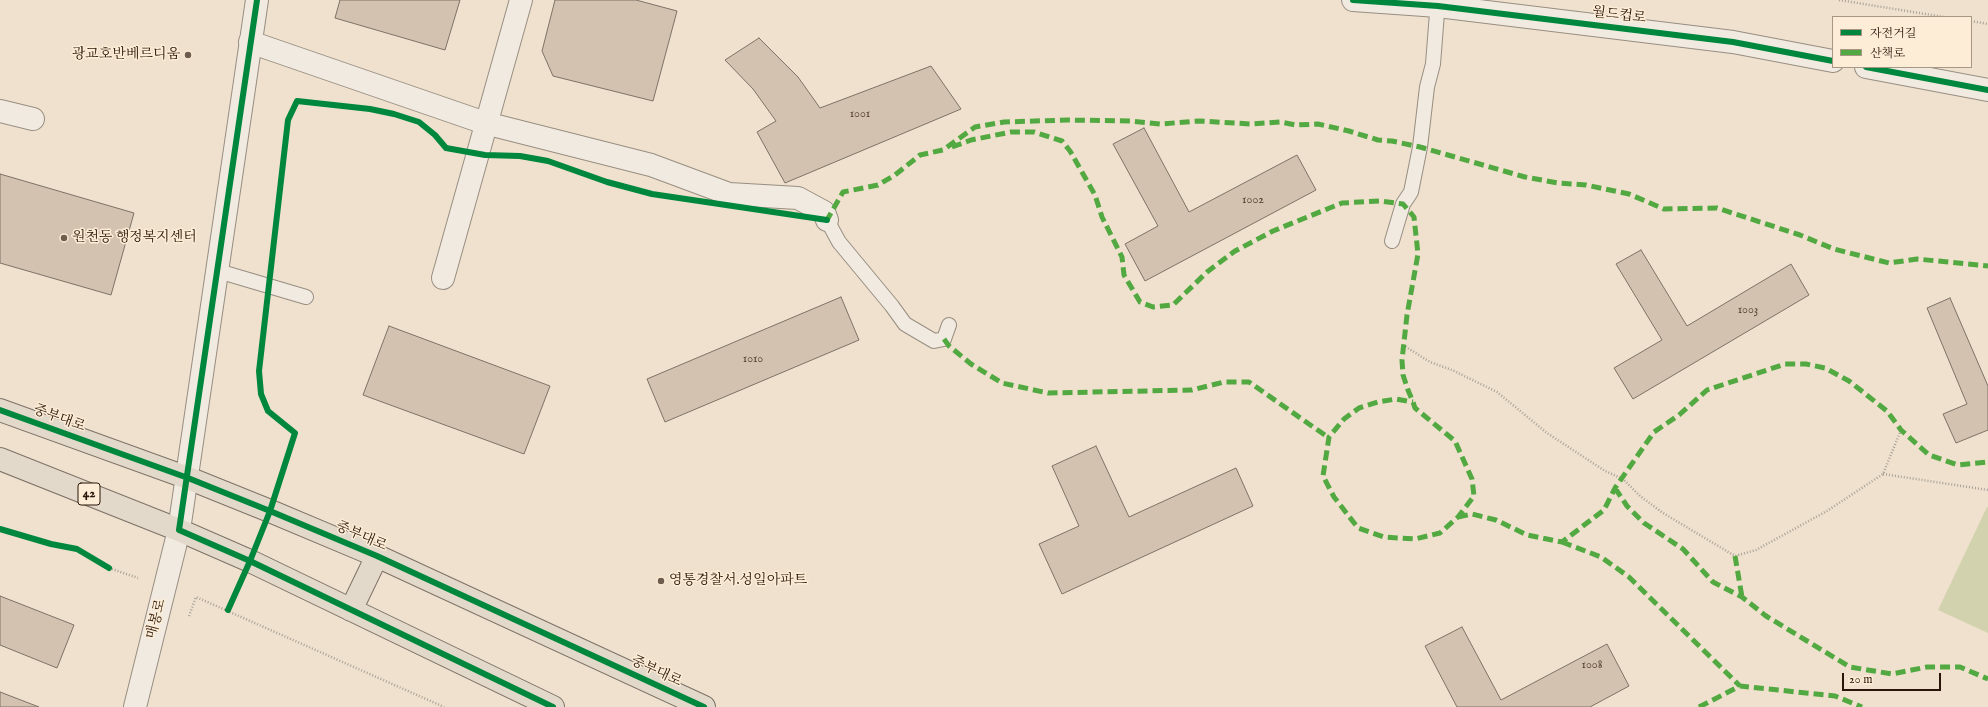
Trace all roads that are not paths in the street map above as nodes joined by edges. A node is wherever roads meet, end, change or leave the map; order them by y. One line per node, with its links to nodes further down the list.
1 (257, 0): 5 (street, 매봉로)
2 (521, 0): 11 (street)
3 (1353, 0): 4 (street, 월드컵로)
4 (1438, 3): 6 (street, 월드컵로); 13 (lane)
5 (250, 42): 11 (street); 14 (street, 매봉로)
6 (1832, 61)
7 (1871, 68): 8 (street)
8 (1988, 90)
9 (0, 111): 10 (street)
10 (33, 119)
11 (485, 123): 12 (street); 15 (street)
12 (827, 220): 17 (lane)
13 (1392, 241)
14 (218, 271): 16 (lane); 20 (street, 매봉로)
15 (443, 278)
16 (306, 298)
17 (949, 325)
18 (0, 410): 20 (main road, 중부대로)
19 (0, 459): 21 (main road, 42)
20 (188, 478): 21 (street, 매봉로); 22 (main road, 중부대로)
21 (179, 530): 23 (main road, 42); 24 (street, 매봉로)
22 (377, 556): 23 (main road); 26 (main road, 중부대로)
23 (351, 610): 25 (main road, 42)
24 (135, 707)
25 (553, 707)
26 (704, 707)

